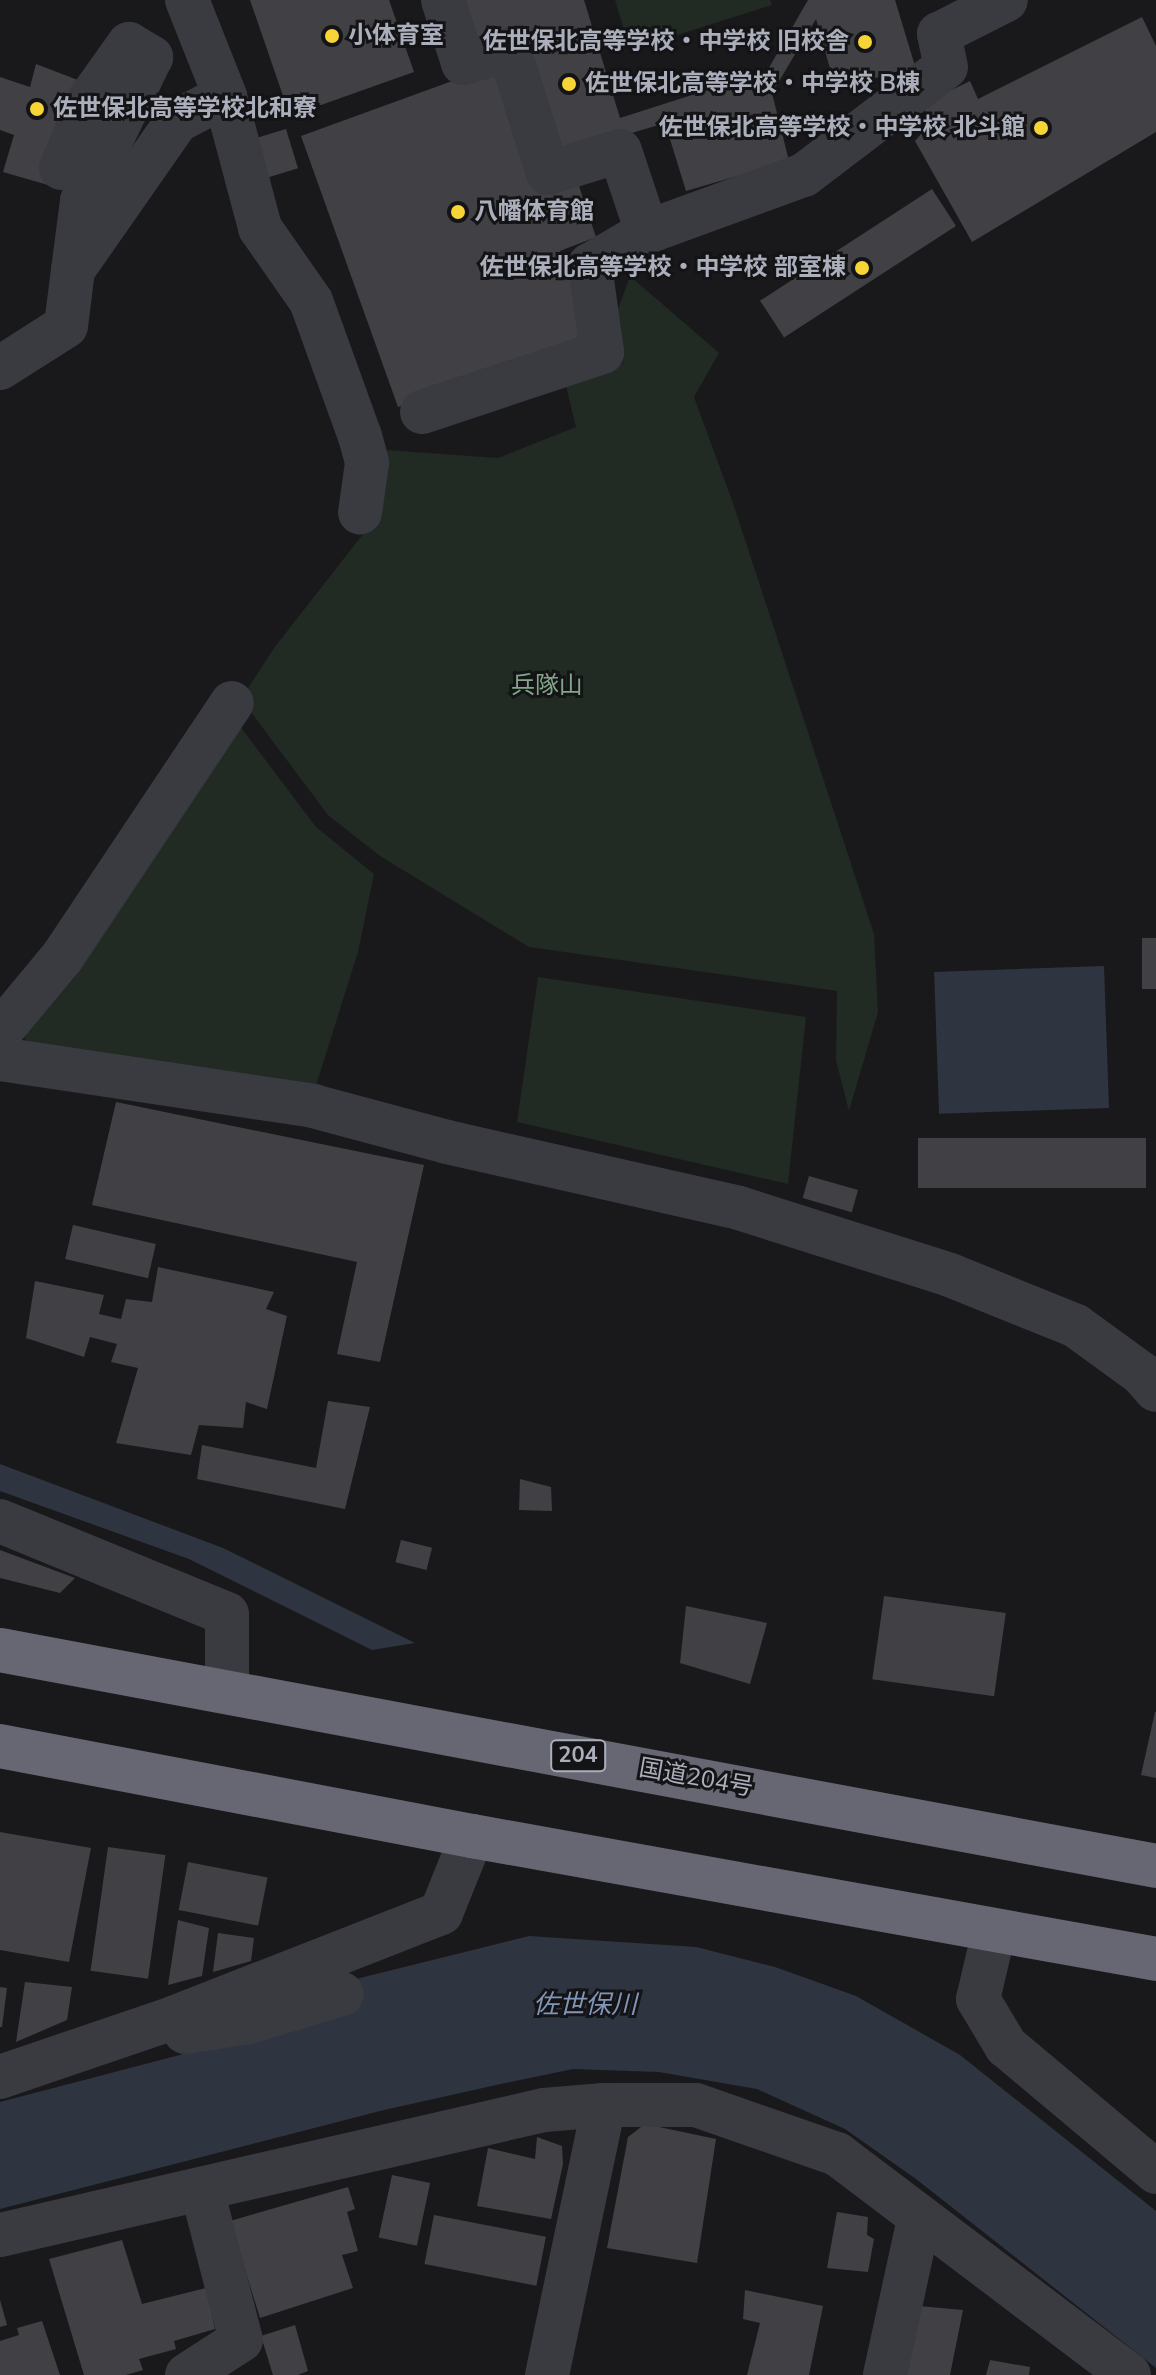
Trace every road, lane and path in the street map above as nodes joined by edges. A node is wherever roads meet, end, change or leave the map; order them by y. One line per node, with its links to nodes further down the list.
1 (187, 0): 5 (street)
2 (443, 0): 7 (street)
3 (1006, 0): 4 (street)
4 (935, 17): 7 (street)
5 (225, 96): 8 (street); 11 (street)
6 (61, 168): 8 (street)
7 (647, 232): 10 (street)
8 (73, 270): 9 (street)
9 (0, 368)
10 (422, 412)
11 (360, 513)
12 (232, 703): 13 (street)
13 (0, 1032)
14 (0, 1059): 15 (street)
15 (1156, 1390)
16 (0, 1521): 18 (street)
17 (0, 1650): 18 (highway, 国道204号 / 204)
18 (227, 1691): 21 (highway, 国道204号 / 204)
19 (0, 1746): 20 (highway)
20 (472, 1836): 22 (highway); 25 (street)
21 (1156, 1866)
22 (994, 1931): 23 (highway); 28 (street)
23 (1156, 1959)
24 (342, 1994): 25 (street)
25 (173, 2018): 26 (street)
26 (0, 2077)
27 (604, 2105): 29 (street); 30 (street); 33 (street)
28 (1156, 2172)
29 (202, 2190): 31 (street); 32 (street)
30 (919, 2219): 34 (street); 35 (street)
31 (0, 2235)
32 (187, 2375)
33 (547, 2375)
34 (885, 2375)
35 (1129, 2375)

